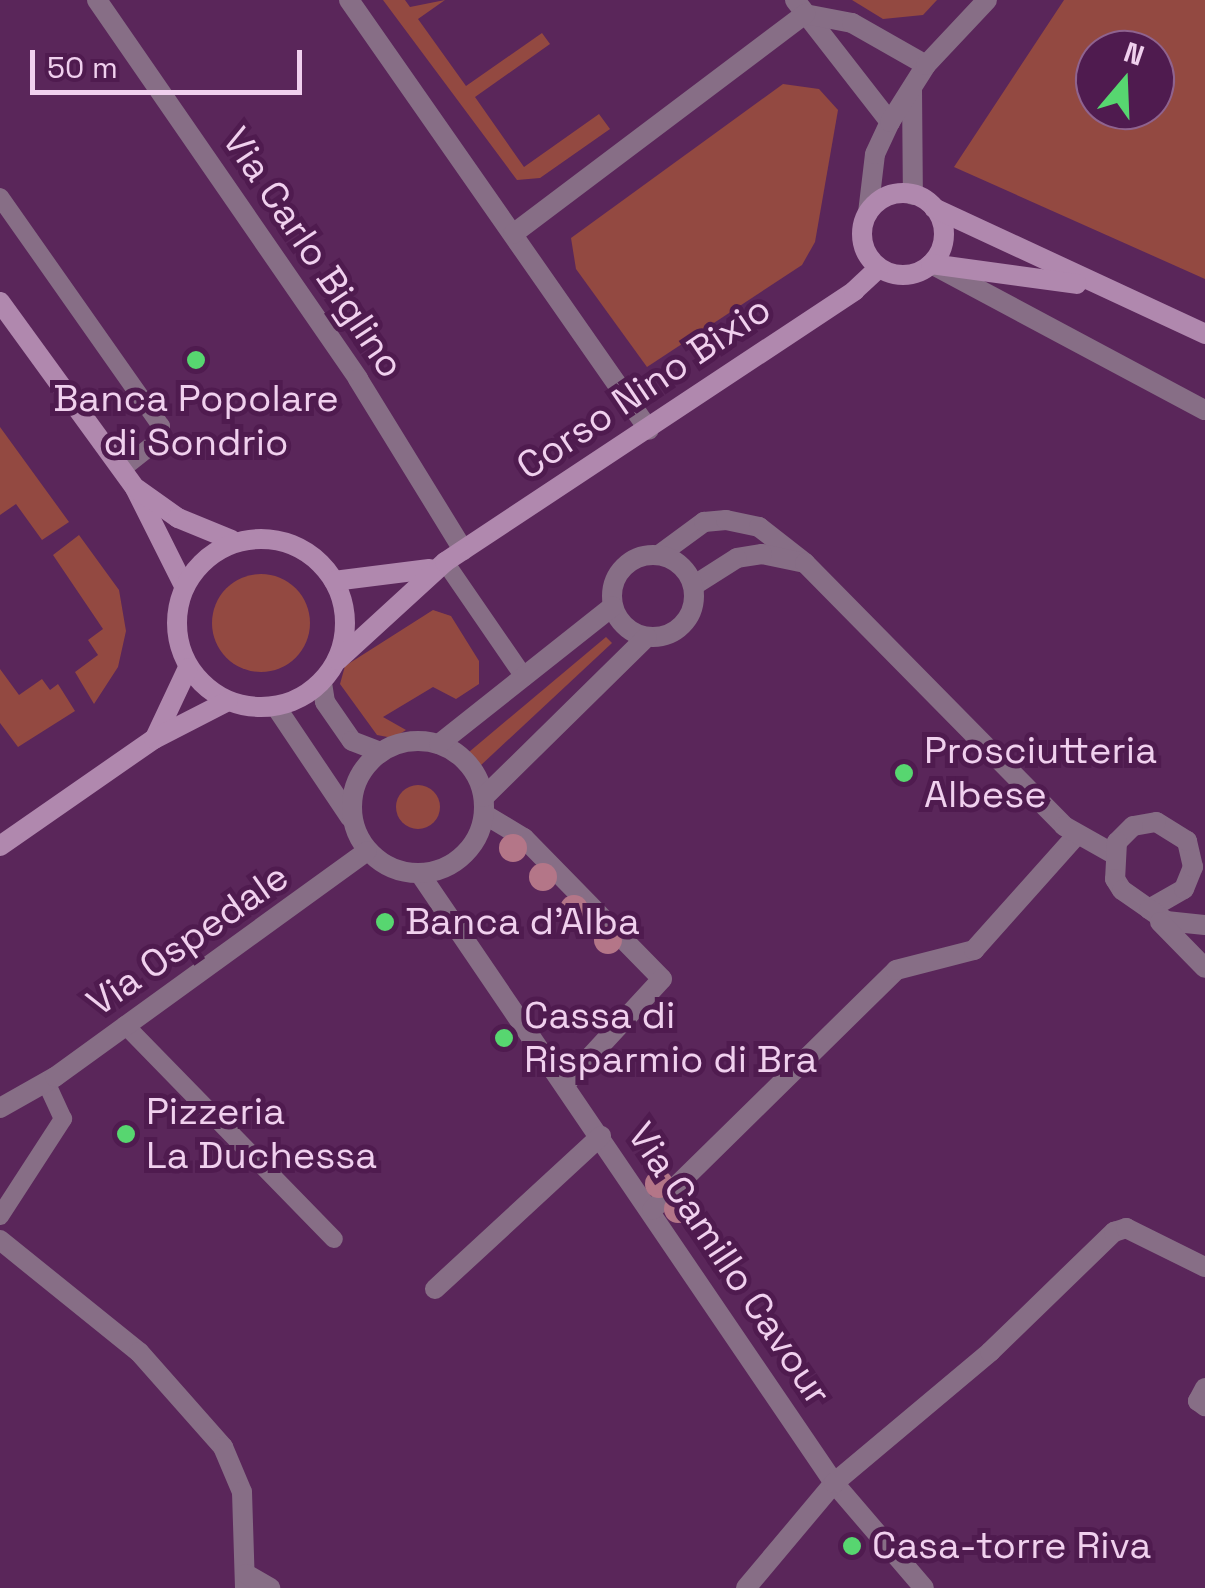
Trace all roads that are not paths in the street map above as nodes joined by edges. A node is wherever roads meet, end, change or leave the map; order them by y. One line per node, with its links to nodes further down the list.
1 (97, 0): 23 (street, Via Carlo Biglino)
2 (349, 0): 12 (street)
3 (987, 0): 5 (street)
4 (800, 7): 5 (street); 7 (street); 12 (street)
5 (926, 65): 6 (street)
6 (912, 88): 7 (street); 8 (street)
7 (890, 122): 11 (street)
8 (913, 195): 10 (main road); 11 (main road)
9 (0, 197): 20 (lane)
10 (934, 208): 13 (main road); 15 (main road)
11 (868, 213): 14 (main road)
12 (513, 234): 19 (street)
13 (931, 264): 14 (main road); 15 (main road); 18 (street)
14 (879, 268): 19 (main road, Corso Nino Bixio)
15 (1132, 299): 17 (main road)
16 (0, 302): 20 (main road)
17 (1205, 334)
18 (1205, 410)
19 (649, 430): 23 (main road, Corso Nino Bixio)
20 (122, 469): 21 (main road)
21 (135, 488): 22 (main road); 28 (main road)
22 (232, 540): 27 (main road); 28 (main road)
23 (463, 550): 25 (main road, Corso Nino Bixio)
24 (659, 556): 26 (street); 29 (street); 30 (street)
25 (445, 562): 27 (main road, Corso Nino Bixio); 32 (main road, Corso Nino Bixio); 34 (lane)
26 (805, 563): 29 (street); 43 (street)
27 (334, 581): 32 (main road)
28 (184, 586): 33 (main road)
29 (693, 586): 31 (street)
30 (614, 606): 31 (street); 34 (street)
31 (647, 636): 41 (street)
32 (338, 660): 35 (main road)
33 (188, 668): 36 (main road); 38 (main road)
34 (524, 677): 39 (street)
35 (322, 683): 37 (main road); 40 (street)
36 (228, 702): 37 (main road); 38 (main road)
37 (276, 707): 42 (street)
38 (154, 740): 44 (main road)
39 (439, 744): 40 (street); 41 (street)
40 (380, 752): 42 (street)
41 (484, 806): 48 (street); 54 (street)
42 (352, 819): 45 (street)
43 (1076, 836): 46 (street); 57 (street)
44 (0, 846)
45 (367, 851): 48 (street); 52 (street, Via Ospedale)
46 (1112, 852): 47 (street); 49 (street)
47 (1199, 870): 49 (street)
48 (420, 874): 54 (street, Via Camillo Cavour)
49 (1149, 909): 50 (street); 51 (street)
50 (1205, 925)
51 (1205, 968)
52 (125, 1025): 53 (street, Via Ospedale); 59 (lane)
53 (46, 1082): 55 (street, Via Ospedale); 58 (lane)
54 (566, 1084): 56 (street, Via Camillo Cavour)
55 (0, 1108)
56 (601, 1136): 57 (street, Via Camillo Cavour); 62 (street)
57 (652, 1210): 65 (street, Via Camillo Cavour)
58 (0, 1216)
59 (334, 1239)
60 (0, 1240): 66 (street)
61 (1205, 1267): 65 (street)
62 (434, 1288)
63 (1205, 1388): 64 (street)
64 (1205, 1406)
65 (834, 1483): 67 (street, Via Camillo Cavour); 69 (street)
66 (246, 1581): 68 (street)
67 (920, 1587)
68 (270, 1588)
69 (746, 1588)

